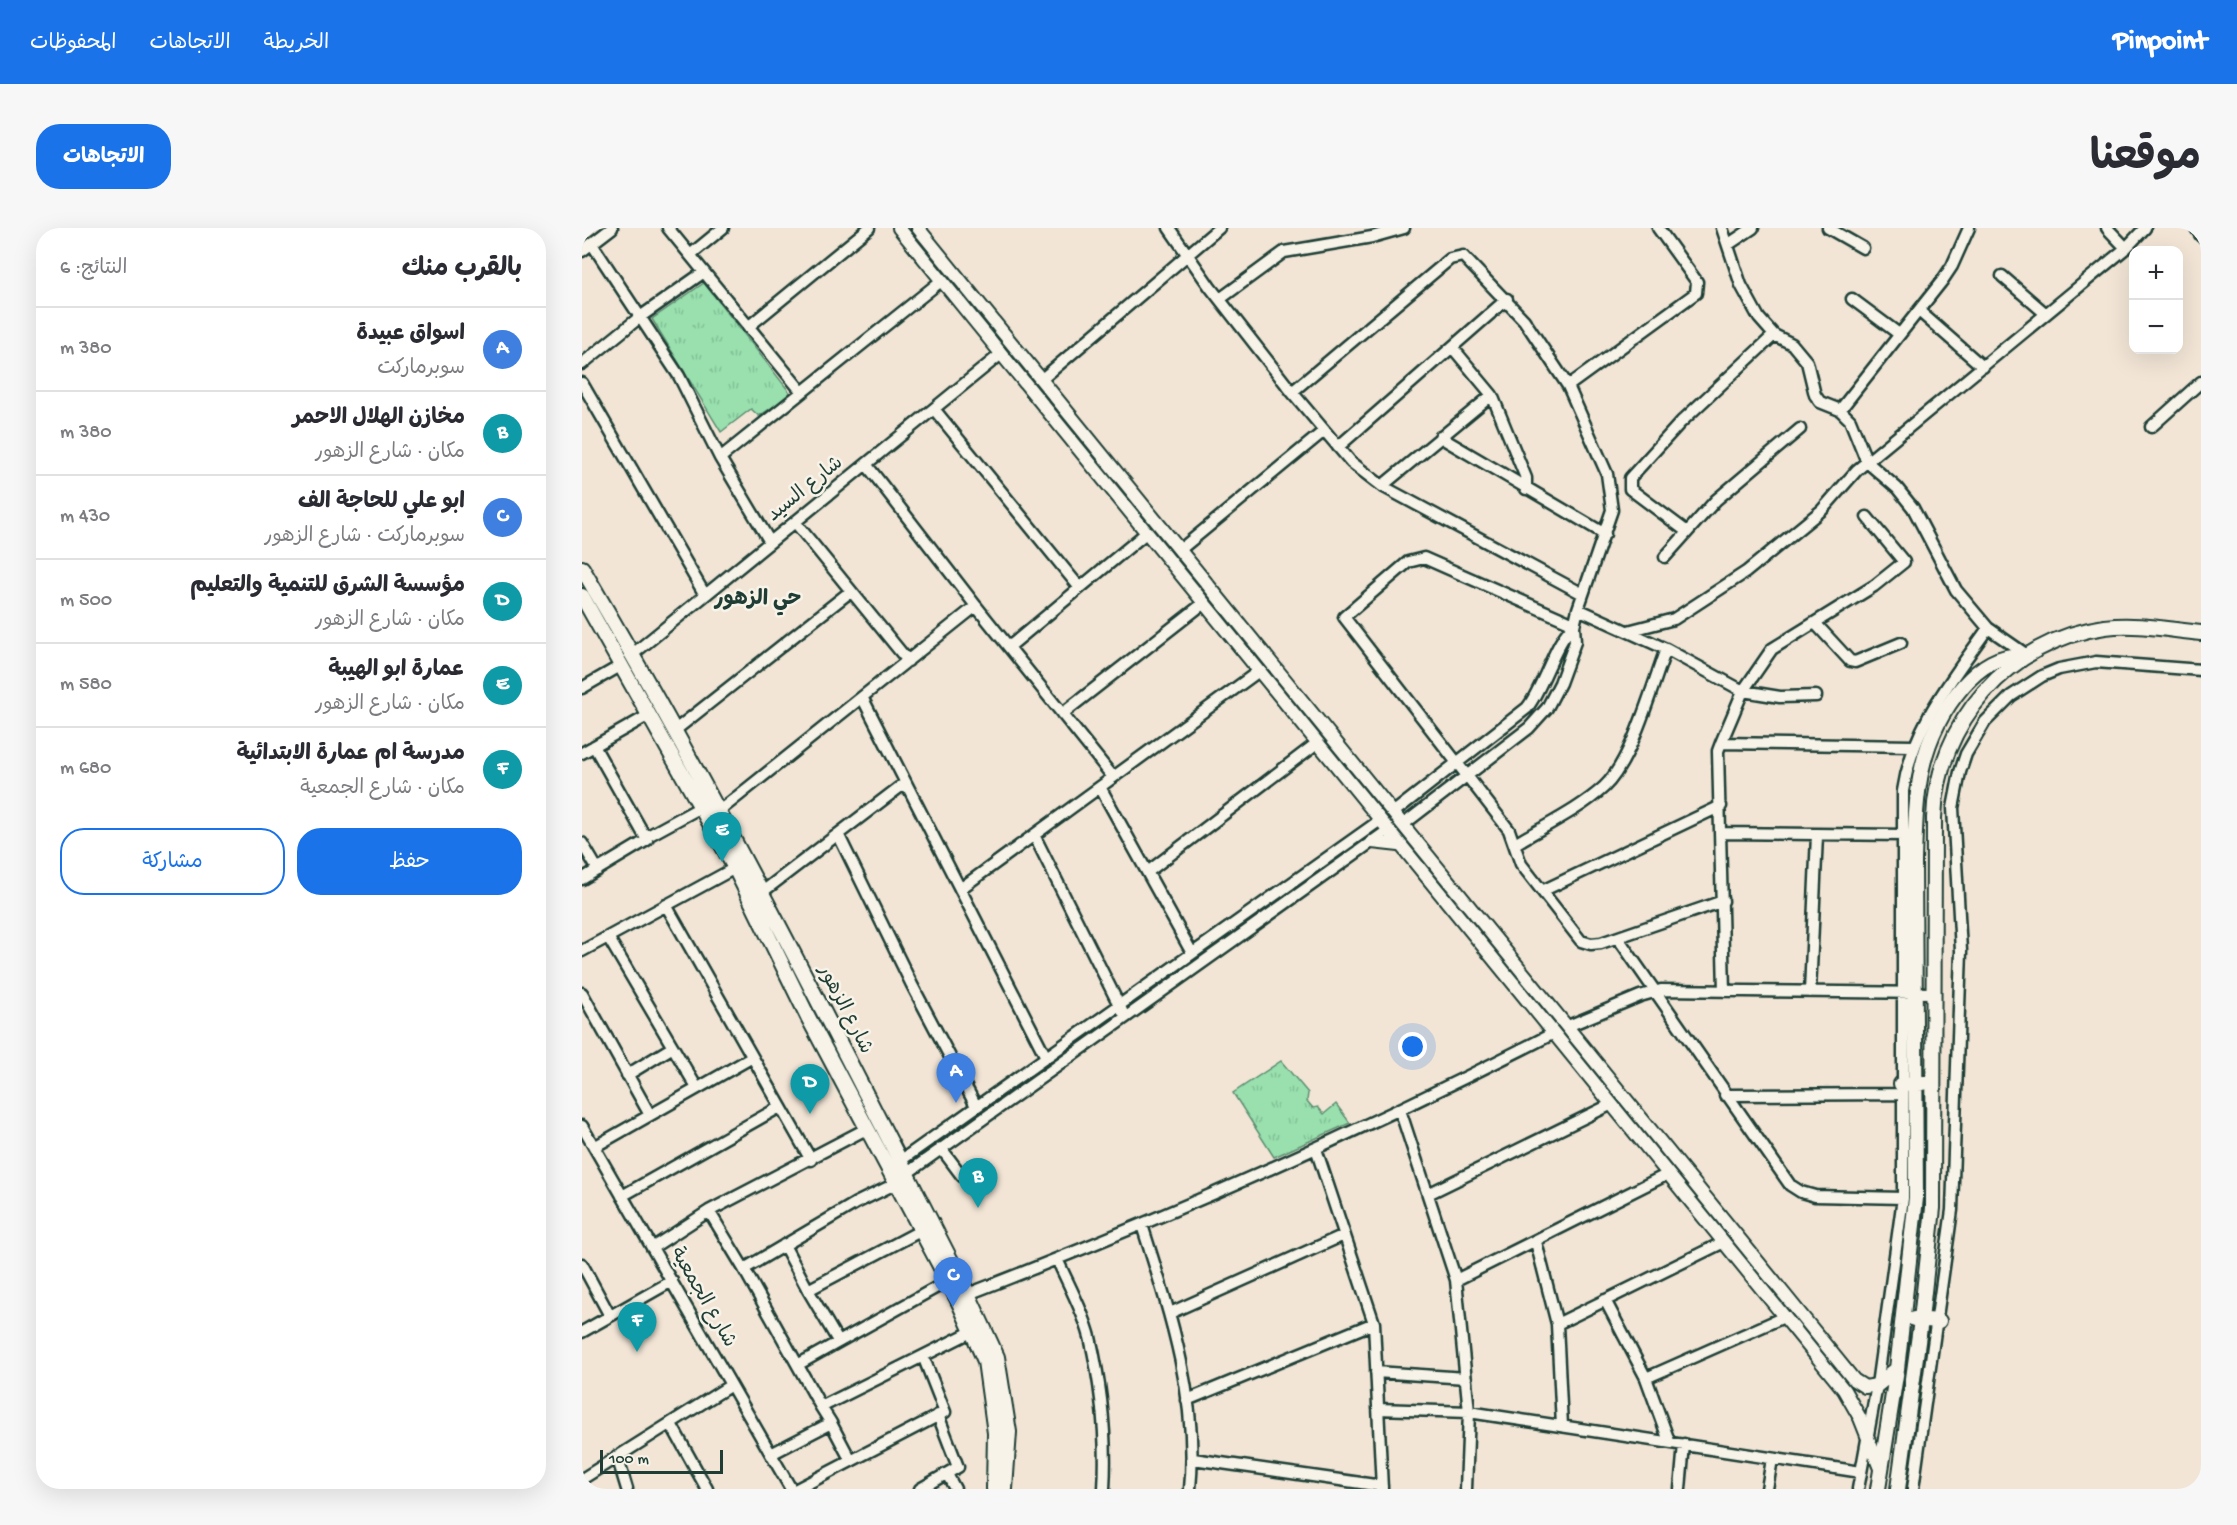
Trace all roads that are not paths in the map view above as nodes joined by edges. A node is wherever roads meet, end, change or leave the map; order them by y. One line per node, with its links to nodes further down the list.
1 (612, 228): 20 (street)
2 (668, 228): 26 (street)
3 (723, 228): 26 (street)
4 (869, 228): 36 (street)
5 (898, 228): 29 (street)
6 (918, 228): 43 (street)
7 (1169, 228): 25 (street)
8 (1219, 228): 25 (street)
9 (1404, 228): 18 (street)
10 (1658, 228): 46 (street)
11 (1722, 228): 21 (street)
12 (1753, 228): 21 (street)
13 (1828, 228): 22 (street)
14 (1969, 228): 33 (street)
15 (2107, 228): 23 (street)
16 (2145, 228): 23 (street)
17 (2196, 228): 19 (street)
18 (1368, 232): 30 (street)
19 (2201, 236)
20 (592, 244): 24 (street); 35 (street)
21 (1729, 244): 38 (street)
22 (1863, 248)
23 (2126, 248): 34 (street)
24 (582, 251)
25 (1189, 254): 30 (street); 43 (street)
26 (690, 255): 27 (street)
27 (704, 272): 35 (street); 36 (street)
28 (2002, 276): 34 (street)
29 (941, 281): 40 (street); 47 (street)
30 (1220, 299): 48 (street)
31 (1507, 299): 39 (street); 46 (street); 48 (street)
32 (1852, 299): 37 (street)
33 (1919, 311): 37 (street); 42 (street)
34 (2046, 314): 42 (street)
35 (640, 317): 41 (street); 57 (street)
36 (748, 327): 47 (street)
37 (1899, 333): 51 (street)
38 (1774, 335): 51 (street); 66 (street)
39 (1452, 347): 49 (street); 56 (street)
40 (1001, 354): 50 (street, شارع السيد); 63 (street)
41 (582, 364)
42 (1983, 367): 58 (street)
43 (1042, 379): 62 (street)
44 (2201, 382): 52 (street)
45 (582, 383): 77 (street)
46 (1568, 386): 68 (street)
47 (802, 392): 57 (street)
48 (1292, 392): 54 (street)
49 (1492, 395): 55 (street); 61 (street)
50 (934, 409): 59 (street, شارع السيد); 73 (street)
51 (1840, 410): 58 (street)
52 (2151, 427)
53 (1800, 429): 66 (street)
54 (1324, 431): 56 (street); 70 (street)
55 (1440, 437): 60 (street); 61 (street)
56 (1338, 447): 60 (street)
57 (720, 458): 69 (street)
58 (1867, 462): 84 (street); 85 (street)
59 (866, 464): 65 (street, شارع السيد); 79 (street)
60 (1382, 486): 75 (street)
61 (1526, 489): 68 (street)
62 (1137, 496): 63 (street); 70 (street)
63 (1124, 506): 67 (street)
64 (1867, 517): 82 (street)
65 (795, 522): 69 (street, شارع السيد); 74 (street)
66 (1686, 531): 71 (street)
67 (1146, 533): 73 (street); 78 (street)
68 (1605, 534): 75 (street)
69 (770, 542): 77 (street, شارع السيد)
70 (1181, 549): 116 (street)
71 (1665, 558)
72 (582, 570): 90 (main road, شارع الزهور)
73 (1080, 588): 88 (street)
74 (850, 591): 92 (street); 102 (street)
75 (1583, 594): 80 (street)
76 (582, 596): 81 (main road, شارع الزهور)
77 (705, 596): 90 (street, شارع السيد)
78 (1204, 603): 95 (street); 100 (street)
79 (976, 606): 88 (street); 92 (street)
80 (1578, 609): 83 (street); 85 (street)
81 (587, 618): 93 (main road, شارع الزهور)
82 (1815, 623): 87 (street); 97 (street)
83 (1574, 625): 108 (street); 108 (street); 109 (street)
84 (1988, 628): 91 (street); 106 (street)
85 (1628, 631): 89 (street)
86 (2201, 633): 91 (main road)
87 (1901, 643)
88 (1009, 647): 100 (street)
89 (1666, 649): 97 (street); 128 (street)
90 (633, 654): 102 (main road, شارع الزهور)
91 (2027, 655): 130 (main road); 131 (main road)
92 (908, 661): 99 (street)
93 (622, 665): 96 (street); 101 (main road, شارع الزهور)
94 (2201, 670): 207 (street)
95 (1259, 671): 103 (street); 110 (street)
96 (582, 688)
97 (1743, 692): 98 (street); 104 (street)
98 (1816, 696)
99 (862, 697): 111 (street); 115 (street)
100 (1062, 714): 110 (street)
101 (650, 715): 105 (street); 114 (main road, شارع الزهور)
102 (674, 731): 115 (main road, شارع الزهور)
103 (1317, 743): 117 (street); 134 (street)
104 (1721, 743): 106 (street); 113 (street)
105 (594, 746): 107 (street); 125 (street)
106 (1913, 746): 124 (street)
107 (582, 753)
108 (1458, 763): 109 (street); 116 (street)
109 (1467, 775): 118 (street); 128 (street)
110 (1113, 777): 112 (street)
111 (905, 783): 121 (street); 136 (street)
112 (1100, 787): 122 (street); 134 (street)
113 (1721, 806): 120 (street); 137 (street)
114 (701, 807): 125 (street); 132 (main road, شارع الزهور)
115 (718, 812): 138 (main road, شارع الزهور)
116 (1394, 812): 118 (street)
117 (1379, 821): 119 (street); 146 (street)
118 (1404, 824): 141 (street)
119 (1388, 831): 126 (street); 129 (street)
120 (1722, 833): 123 (street); 139 (street)
121 (838, 834): 138 (street); 168 (street)
122 (1034, 835): 136 (street); 153 (street)
123 (1817, 835): 124 (street); 149 (street)
124 (1904, 835): 130 (street)
125 (646, 837): 133 (street)
126 (1372, 842): 129 (street); 156 (street)
127 (582, 843): 133 (street)
128 (1515, 844): 137 (street)
129 (1399, 845): 142 (street)
130 (1909, 861): 131 (main road); 152 (main road)
131 (1934, 861): 151 (main road)
132 (735, 867): 140 (street); 155 (main road, شارع الزهور)
133 (598, 870): 135 (street)
134 (1149, 871): 146 (street)
135 (582, 879)
136 (960, 889): 160 (street)
137 (1542, 891): 144 (street)
138 (761, 893): 154 (main road, شارع الزهور)
139 (1723, 902): 144 (street); 147 (street)
140 (666, 905): 143 (street); 161 (street)
141 (1480, 920): 142 (street); 157 (street)
142 (1469, 929): 158 (street)
143 (608, 937): 145 (street); 159 (street)
144 (1618, 938): 148 (street)
145 (582, 951)
146 (1192, 953): 153 (street)
147 (1724, 991): 148 (street); 149 (street)
148 (1654, 992): 157 (street); 166 (street)
149 (1810, 992): 152 (street)
150 (582, 993): 162 (street)
151 (1934, 993): 152 (street); 163 (main road)
152 (1909, 994): 164 (main road)
153 (1119, 1005): 156 (street); 160 (street)
154 (822, 1010): 155 (main road); 178 (main road, شارع الزهور)
155 (808, 1017): 172 (main road, شارع الزهور)
156 (1124, 1017): 175 (street)
157 (1568, 1026): 210 (street)
158 (1554, 1033): 167 (street); 170 (street)
159 (673, 1047): 162 (street); 165 (street)
160 (1046, 1057): 168 (street)
161 (752, 1058): 165 (street); 169 (street)
162 (627, 1075): 171 (street)
163 (1934, 1083): 164 (main road); 206 (main road)
164 (1906, 1087): 166 (street); 184 (street); 205 (main road)
165 (697, 1088): 171 (street)
166 (1725, 1095): 184 (street)
167 (1612, 1104): 179 (street); 182 (street)
168 (976, 1106): 178 (street)
169 (780, 1107): 177 (street); 183 (street)
170 (1400, 1110): 176 (street); 182 (street)
171 (650, 1115): 174 (street)
172 (868, 1128): 177 (street); 181 (main road, شارع الزهور)
173 (584, 1132): 174 (street, شارع الجمعية)
174 (594, 1147): 183 (street, شارع الجمعية)
175 (941, 1148): 180 (street); 181 (street)
176 (1316, 1149): 186 (street); 188 (street)
177 (811, 1160): 185 (street)
178 (900, 1161): 181 (main road, شارع الزهور)
179 (1668, 1174): 189 (street); 190 (street)
180 (983, 1175)
181 (901, 1178): 187 (main road, شارع الزهور); 191 (street); 200 (main road, شارع الزهور)
182 (1428, 1194): 196 (street)
183 (622, 1196): 192 (street, شارع الجمعية)
184 (1903, 1198): 222 (street)
185 (709, 1211): 192 (street); 195 (street)
186 (1142, 1225): 193 (street); 202 (street)
187 (922, 1230): 198 (main road, شارع الزهور); 199 (street)
188 (1344, 1235): 202 (street); 208 (street)
189 (1536, 1242): 196 (street); 209 (street)
190 (1724, 1242): 201 (street); 204 (street)
191 (784, 1245): 195 (street); 199 (street)
192 (652, 1248): 197 (street, شارع الجمعية)
193 (1057, 1259): 200 (street); 256 (street)
194 (582, 1264): 203 (street)
195 (744, 1269): 216 (street)
196 (1456, 1280): 219 (street)
197 (672, 1281): 203 (street); 221 (street, شارع الجمعية)
198 (948, 1281): 212 (main road, شارع الزهور); 214 (street)
199 (808, 1290): 214 (street)
200 (968, 1294): 232 (main road, شارع الزهور)
201 (1605, 1300): 209 (street); 220 (street)
202 (1170, 1313): 223 (street)
203 (610, 1316): 211 (street)
204 (1784, 1317): 213 (street); 220 (street)
205 (1903, 1319): 206 (main road); 217 (main road)
206 (1921, 1320): 207 (main road); 262 (main road)
207 (1939, 1321): 263 (street)
208 (1374, 1323): 218 (street); 223 (street)
209 (1557, 1324): 231 (street)
210 (1810, 1325): 213 (street); 222 (street)
211 (582, 1332)
212 (970, 1332): 215 (street); 232 (main road, شارع الزهور)
213 (1798, 1334): 234 (street)
214 (837, 1341): 216 (street)
215 (923, 1356): 224 (street); 227 (street)
216 (799, 1364): 224 (street)
217 (1898, 1370): 222 (main road); 242 (main road)
218 (1376, 1372): 219 (street); 225 (street)
219 (1466, 1378): 226 (street)
220 (1646, 1378): 228 (street)
221 (731, 1385): 230 (street); 237 (street, شارع الجمعية)
222 (1877, 1385): 234 (street)
223 (1187, 1400): 239 (street)
224 (821, 1407): 229 (street)
225 (1378, 1409): 226 (street); 246 (street)
226 (1469, 1412): 231 (street); 258 (street)
227 (938, 1415): 241 (street); 244 (street)
228 (1662, 1418): 233 (street); 235 (street)
229 (831, 1423): 237 (street); 241 (street)
230 (671, 1424): 238 (street); 249 (street)
231 (1562, 1426): 233 (street)
232 (1002, 1432): 254 (main road, شارع الزهور); 255 (main road, شارع الزهور)
233 (1655, 1439): 235 (street)
234 (1867, 1439): 242 (street); 243 (street)
235 (1669, 1441): 236 (street)
236 (1684, 1444): 240 (street); 259 (street)
237 (771, 1454): 250 (street, شارع الجمعية)
238 (617, 1456): 245 (street); 248 (street)
239 (1193, 1459): 246 (street); 257 (street)
240 (1772, 1459): 243 (street); 260 (street)
241 (851, 1461): 251 (street)
242 (1881, 1471): 247 (main road)
243 (1861, 1472): 261 (street)
244 (947, 1474): 252 (street); 253 (street)
245 (582, 1479)
246 (1382, 1487)
247 (1881, 1488)
248 (627, 1489)
249 (707, 1489)
250 (791, 1489)
251 (797, 1489)
252 (920, 1489)
253 (955, 1489)
254 (994, 1489)
255 (1005, 1489)
256 (1104, 1489)
257 (1190, 1489)
258 (1466, 1489)
259 (1680, 1489)
260 (1767, 1489)
261 (1858, 1489)
262 (1898, 1489)
263 (1913, 1489)

